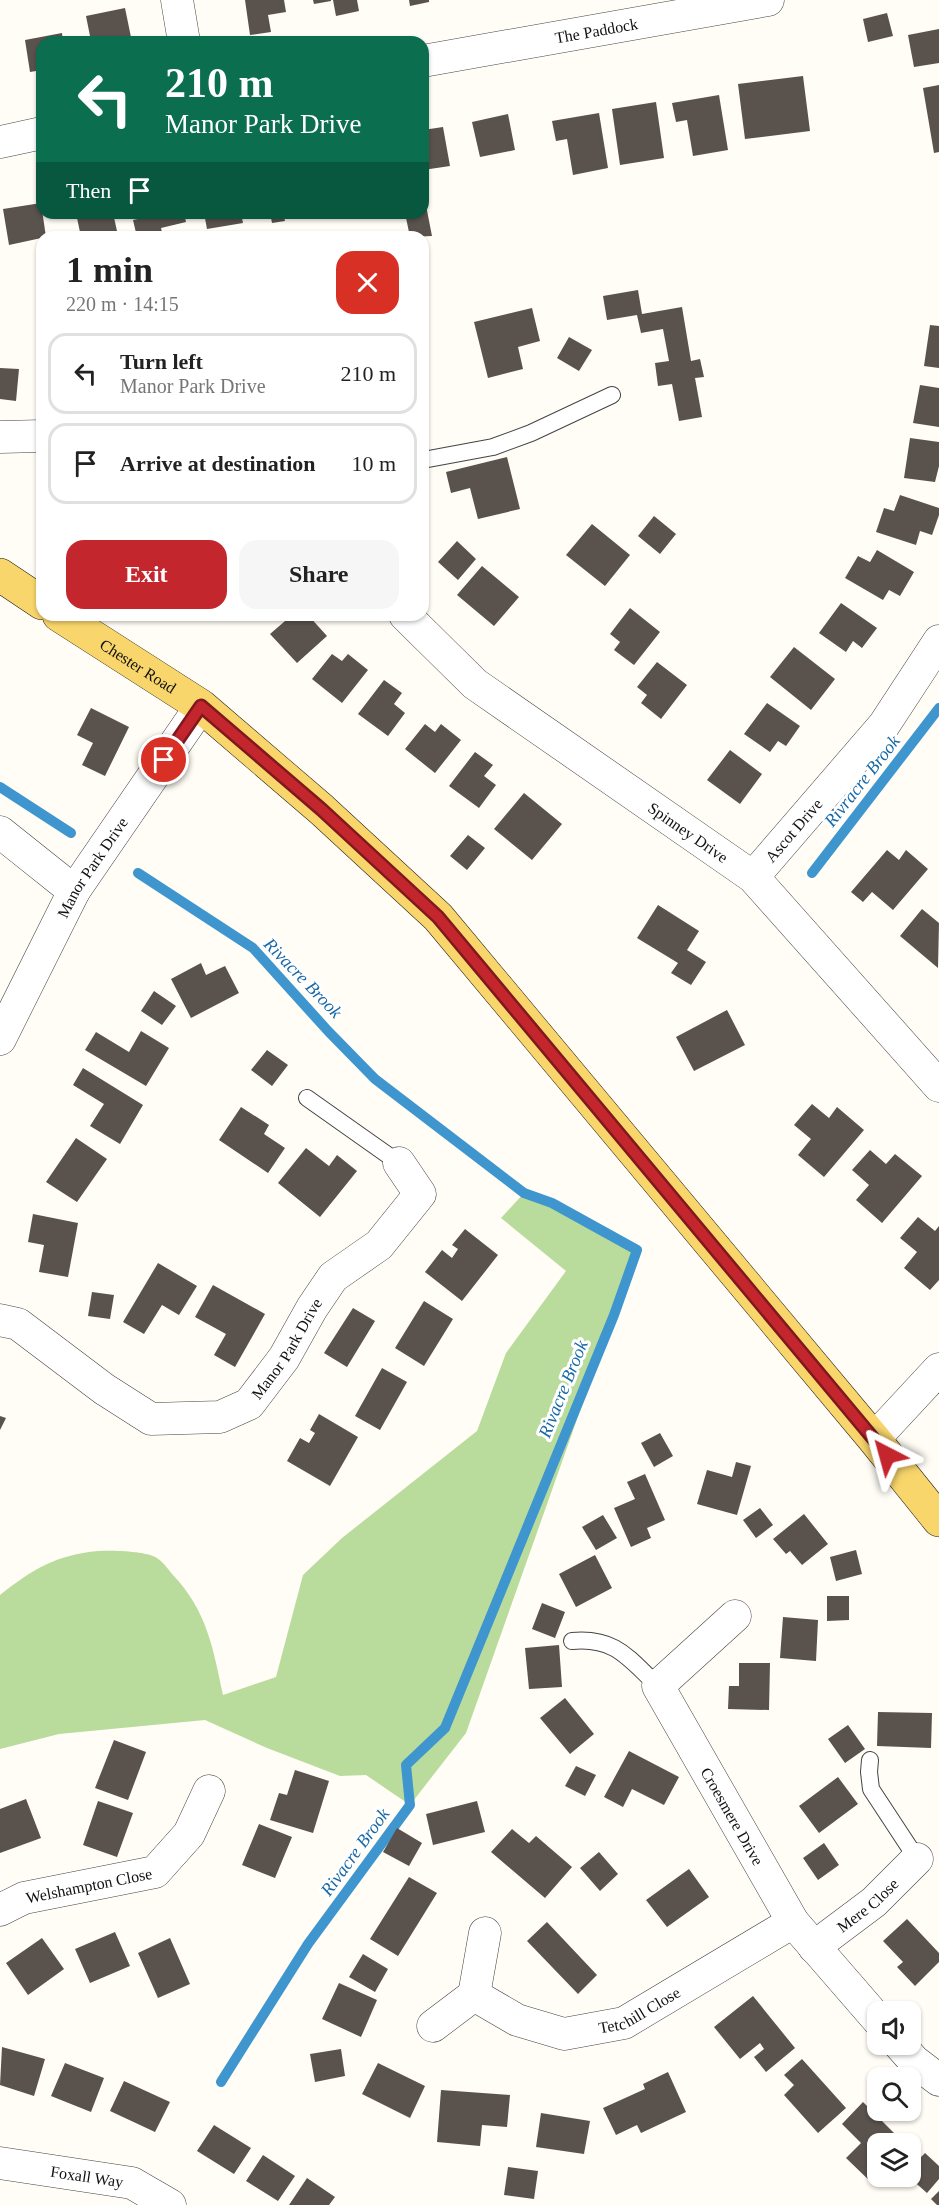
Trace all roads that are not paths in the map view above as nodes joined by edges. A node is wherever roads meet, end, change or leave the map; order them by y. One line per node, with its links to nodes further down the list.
1 (177, 0): 3 (street)
2 (768, 0): 4 (street, The Paddock)
3 (183, 36)
4 (429, 60)
5 (36, 134): 6 (street)
6 (0, 142)
7 (612, 395): 10 (lane)
8 (36, 436): 9 (street)
9 (0, 437)
10 (429, 459)
11 (0, 575): 12 (main road)
12 (36, 599)
13 (68, 621): 16 (main road, Chester Road)
14 (411, 621): 18 (street, Spinney Drive)
15 (939, 641): 18 (street, Ascot Drive)
16 (201, 706): 19 (street, Manor Park Drive); 26 (main road, Chester Road)
17 (0, 832): 19 (street)
18 (753, 877): 21 (street, Spinney Drive)
19 (74, 891): 20 (street, Manor Park Drive)
20 (0, 1039)
21 (939, 1086)
22 (307, 1098): 23 (lane)
23 (399, 1163): 24 (street, Manor Park Drive)
24 (0, 1320)
25 (939, 1369): 26 (street)
26 (874, 1439): 27 (main road, Chester Road)
27 (939, 1520)
28 (735, 1616): 30 (street)
29 (573, 1641): 30 (lane)
30 (658, 1686): 35 (street, Croesmere Drive)
31 (870, 1760): 33 (lane)
32 (209, 1791): 34 (street, Welshampton Close)
33 (917, 1859): 37 (street, Mere Close)
34 (0, 1910)
35 (794, 1922): 37 (street, Croesmere Drive); 38 (street, Tetchill Close)
36 (485, 1933): 38 (street)
37 (814, 1947): 39 (street, Croesmere Drive)
38 (474, 1995): 40 (street)
39 (867, 2007)
40 (433, 2026)
41 (909, 2055): 42 (street)
42 (939, 2080)
43 (0, 2163): 44 (street, Foxall Way)
44 (170, 2205)

